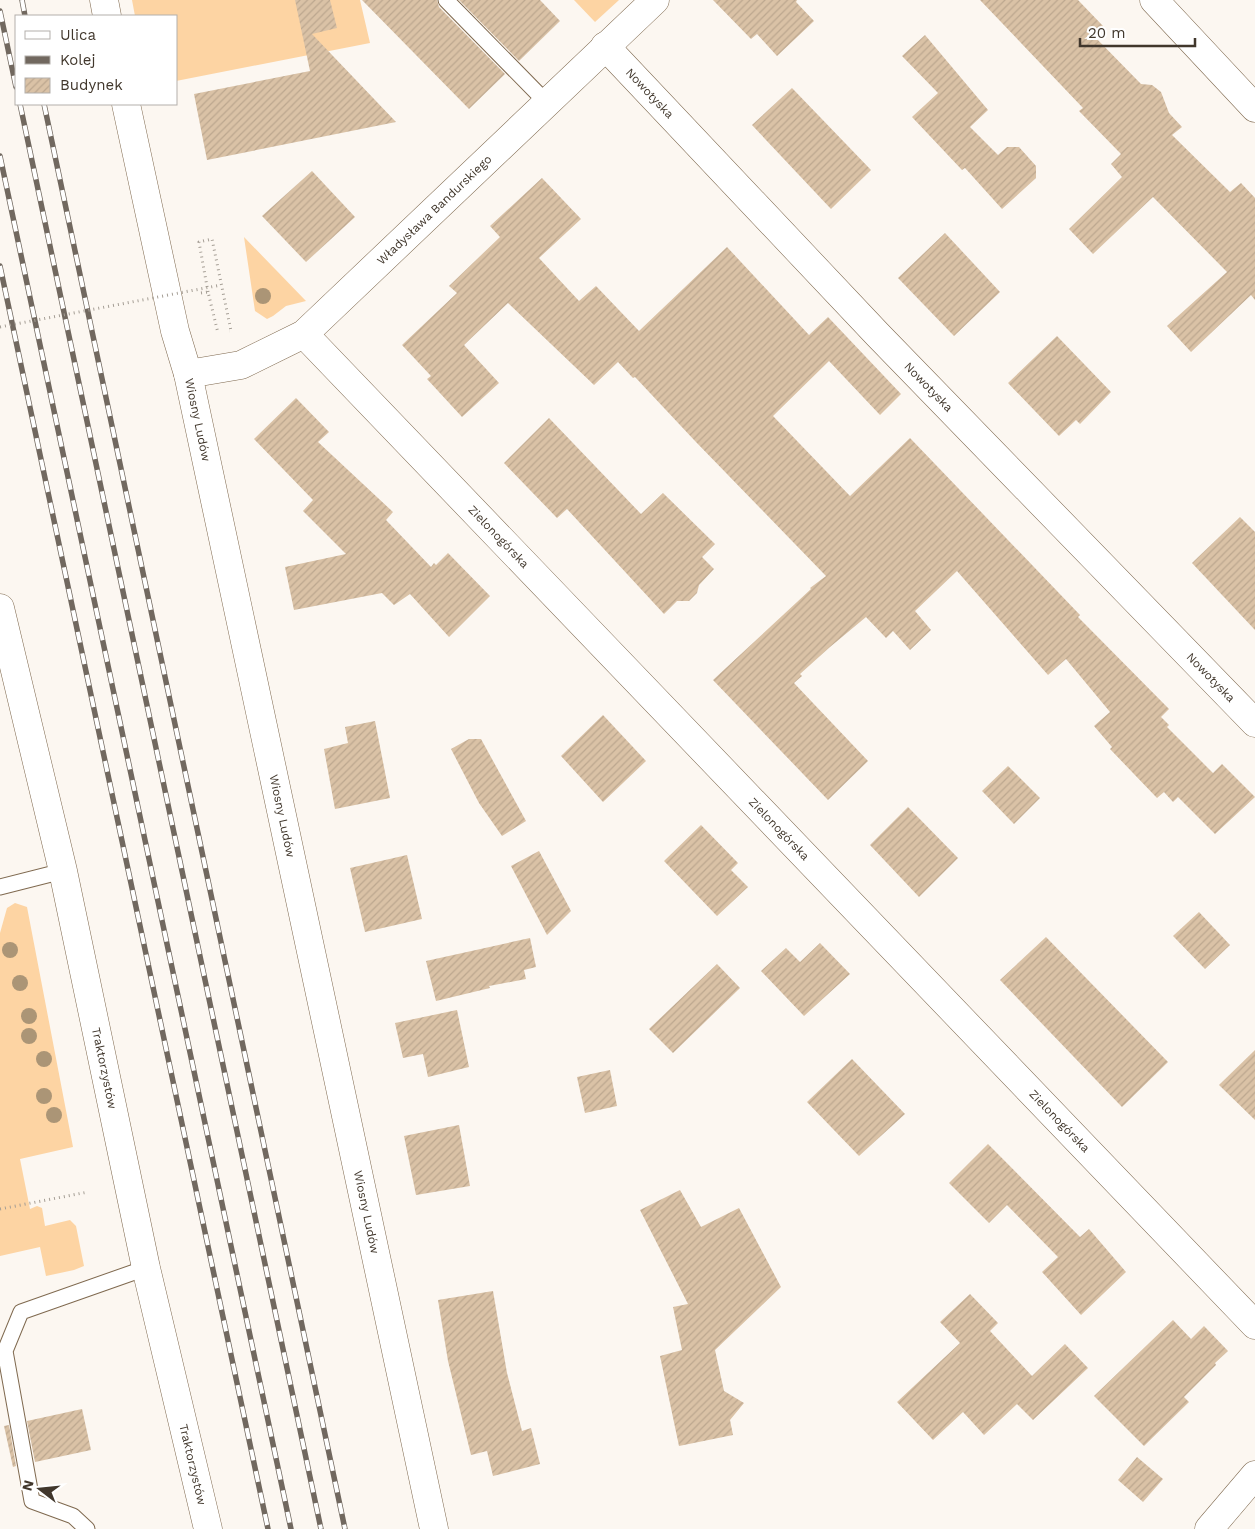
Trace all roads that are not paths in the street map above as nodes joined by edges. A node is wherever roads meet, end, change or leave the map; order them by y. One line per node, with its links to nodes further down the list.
1 (104, 0): 5 (street)
2 (446, 0): 7 (lane)
3 (654, 0): 6 (street, Władysława Bandurskiego)
4 (1154, 0): 9 (street)
5 (108, 15)
6 (605, 46): 7 (street, Władysława Bandurskiego); 13 (street, Nowotyska)
7 (546, 103): 10 (street, Władysława Bandurskiego)
8 (126, 105): 11 (street, Wiosny Ludów)
9 (1255, 108)
10 (304, 334): 11 (street, Władysława Bandurskiego); 17 (street, Zielonogórska)
11 (188, 374): 21 (street, Wiosny Ludów)
12 (0, 608): 14 (street, Traktorzystów)
13 (1255, 723)
14 (63, 871): 15 (lane); 16 (street, Traktorzystów)
15 (0, 887)
16 (146, 1268): 19 (lane); 20 (street, Traktorzystów)
17 (1255, 1325)
18 (1254, 1478): 22 (street)
19 (87, 1529)
20 (208, 1529)
21 (434, 1529)
22 (1209, 1529)

